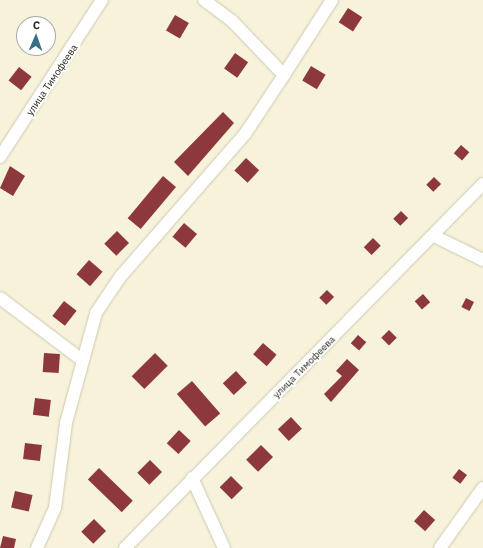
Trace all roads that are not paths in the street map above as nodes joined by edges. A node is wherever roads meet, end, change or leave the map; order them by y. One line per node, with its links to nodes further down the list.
1 (102, 0): 5 (street, улица Тимофеева)
2 (204, 0): 4 (street)
3 (332, 0): 4 (street)
4 (284, 75): 10 (street)
5 (0, 157)
6 (483, 184): 7 (street, улица Тимофеева)
7 (434, 236): 8 (street); 11 (street, улица Тимофеева)
8 (483, 260)
9 (0, 298): 10 (street)
10 (82, 360): 13 (street)
11 (192, 478): 14 (street, улица Тимофеева); 15 (street)
12 (483, 488): 16 (street)
13 (37, 548)
14 (125, 548)
15 (224, 548)
16 (440, 548)

